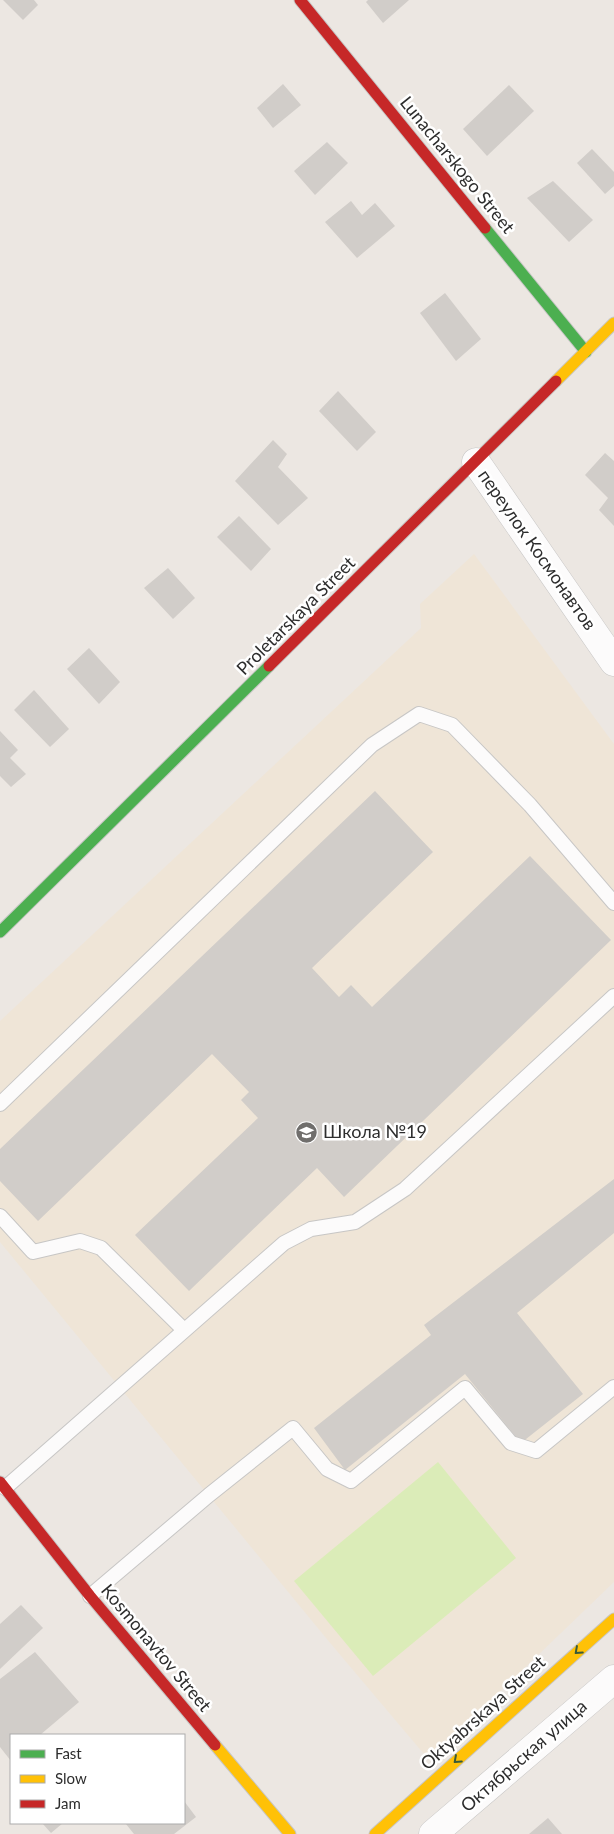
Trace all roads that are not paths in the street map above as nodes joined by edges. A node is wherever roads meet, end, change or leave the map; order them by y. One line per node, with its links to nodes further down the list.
1 (300, 0): 3 (street, Lunacharskogo Street)
2 (614, 323): 3 (street, Proletarskaya Street)
3 (586, 352): 4 (street, Proletarskaya Street)
4 (476, 462): 5 (street, переулок Космонавтов); 7 (street, Proletarskaya Street)
5 (614, 662)
6 (614, 903): 9 (lane)
7 (0, 932)
8 (614, 996): 11 (lane)
9 (0, 1104)
10 (0, 1216): 11 (lane)
11 (184, 1330): 13 (lane)
12 (614, 1387): 14 (lane)
13 (2, 1485): 14 (street, Kosmonavtov Street)
14 (90, 1596): 17 (street, Kosmonavtov Street)
15 (614, 1619): 18 (street, Oktyabrskaya Street, one-way to 18)
16 (614, 1679): 19 (street, Октябрьская улица)
17 (290, 1834)
18 (375, 1834)
19 (433, 1834)

